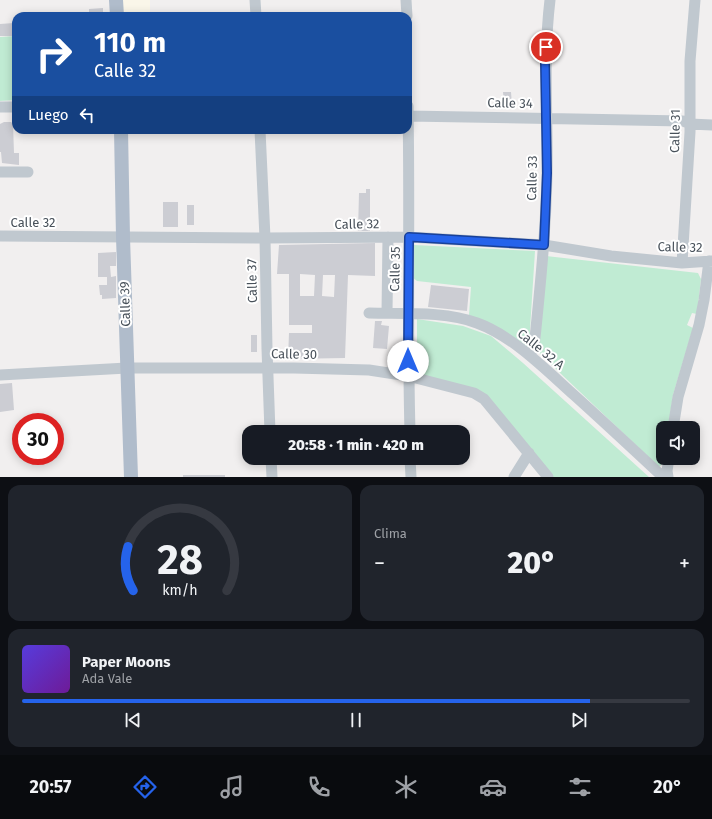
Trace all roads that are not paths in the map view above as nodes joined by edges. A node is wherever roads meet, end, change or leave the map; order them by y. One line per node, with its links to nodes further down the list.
1 (116, 0): 6 (main road)
2 (255, 0): 7 (street)
3 (406, 0): 8 (street)
4 (550, 0): 12 (street, Calle 33)
5 (695, 0): 14 (street, Calle 31)
6 (117, 12)
7 (256, 12)
8 (407, 12)
9 (0, 107): 10 (street)
10 (12, 107)
11 (412, 116): 12 (street, Calle 34)
12 (546, 118): 14 (street, Calle 34); 26 (street, Calle 33)
13 (712, 118): 14 (street, Calle 34)
14 (687, 121): 15 (street, Calle 34); 28 (street, Calle 31)
15 (712, 125)
16 (121, 134): 22 (main road, Calle 39)
17 (260, 134): 25 (street, Calle 37)
18 (408, 134): 24 (street, Calle 35)
19 (0, 172): 20 (street)
20 (28, 172)
21 (0, 236): 22 (street, Calle 32)
22 (123, 237): 25 (street, Calle 32); 33 (main road, Calle 39)
23 (388, 237): 24 (street, Calle 32); 25 (street, Calle 32); 30 (street, Calle 35)
24 (409, 237): 26 (street, Calle 32); 31 (street, Calle 35)
25 (265, 238): 34 (street, Calle 37)
26 (544, 245): 28 (street, Calle 32); 32 (street, Calle 33)
27 (711, 261): 28 (street, Calle 32); 37 (street)
28 (682, 263)
29 (369, 312): 30 (street, Calle 32 A)
30 (388, 313): 31 (street, Calle 32 A)
31 (408, 313): 32 (street, Calle 32 A); 36 (street, Calle 35)
32 (530, 355): 49 (street, Calle 32 A)
33 (127, 368): 34 (street, Calle 30); 35 (street, Calle 30); 44 (main road, Calle 39)
34 (268, 368): 36 (street, Calle 30); 38 (street, Calle 37)
35 (0, 375)
36 (408, 376): 39 (street, Calle 35); 40 (street, Calle 30)
37 (674, 421)
38 (270, 425)
39 (410, 425)
40 (529, 453): 47 (street); 48 (street, Calle 30)
41 (271, 465): 45 (street)
42 (410, 465): 46 (street)
43 (668, 465): 50 (street)
44 (131, 477)
45 (272, 477)
46 (411, 477)
47 (514, 477)
48 (548, 477)
49 (663, 477)
50 (668, 477)

